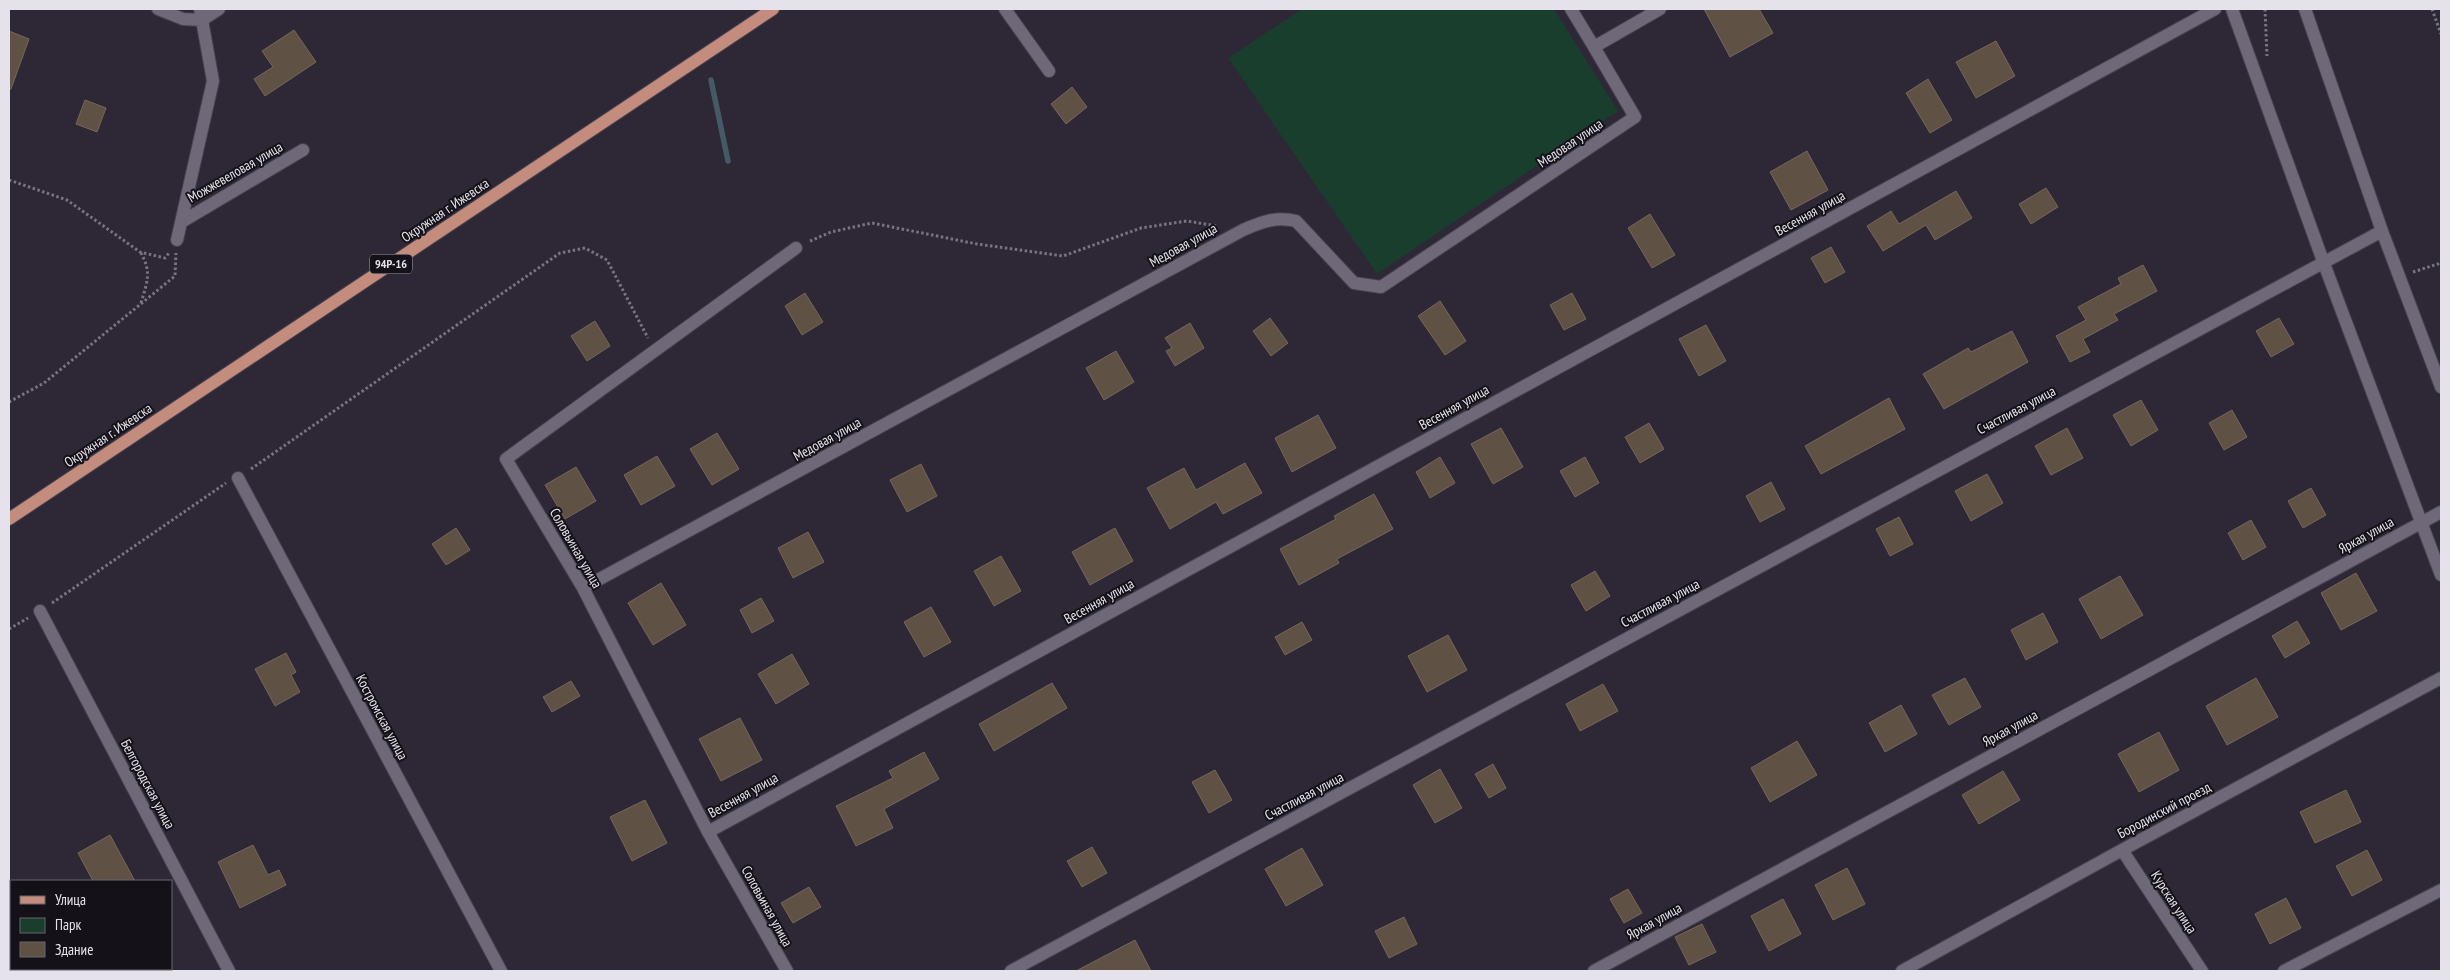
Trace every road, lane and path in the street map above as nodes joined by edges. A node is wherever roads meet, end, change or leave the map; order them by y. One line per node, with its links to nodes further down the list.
1 (158, 9): 11 (street)
2 (219, 9): 11 (street)
3 (773, 9): 32 (main road, Окружная г. Ижевска / 94Р-16)
4 (1005, 9): 14 (street)
5 (1571, 9): 13 (street)
6 (1660, 9): 13 (street)
7 (2215, 9): 39 (street, Весенняя улица)
8 (2232, 9): 23 (street)
9 (2305, 9): 19 (street)
10 (2432, 9): 12 (path)
11 (201, 14): 17 (street)
12 (2441, 34)
13 (1594, 47): 18 (street, Медовая улица)
14 (1049, 71)
15 (303, 150): 17 (street, Можжевеловая улица)
16 (9, 180): 22 (path)
17 (183, 220): 20 (street)
18 (1244, 230): 21 (path); 35 (street, Медовая улица)
19 (2382, 231): 23 (street, Счастливая улица); 25 (street)
20 (177, 240): 22 (path); 26 (path)
21 (796, 248): 27 (street, Соловьиная улица)
22 (140, 252): 26 (path)
23 (2323, 261): 33 (street); 45 (street, Счастливая улица)
24 (2441, 263): 25 (path)
25 (2401, 276): 28 (street)
26 (140, 304): 29 (path)
27 (655, 351): 30 (path); 35 (street, Соловьиная улица)
28 (2441, 387)
29 (9, 402)
30 (238, 478): 36 (path); 43 (street, Костромская улица)
31 (2441, 512): 33 (street, Яркая улица)
32 (9, 520)
33 (2421, 522): 34 (street); 46 (street, Яркая улица)
34 (2441, 575)
35 (583, 588): 39 (street, Соловьиная улица)
36 (40, 611): 37 (path); 42 (street, Белгородская улица)
37 (9, 630)
38 (2441, 678): 40 (street, Бородинский проезд)
39 (708, 832): 44 (street, Соловьиная улица)
40 (2122, 850): 47 (street, Бородинский проезд); 48 (street, Курская улица)
41 (2441, 890): 49 (street)
42 (230, 971)
43 (501, 971)
44 (787, 971)
45 (1011, 971)
46 (1594, 971)
47 (1904, 971)
48 (2202, 971)
49 (2284, 971)

